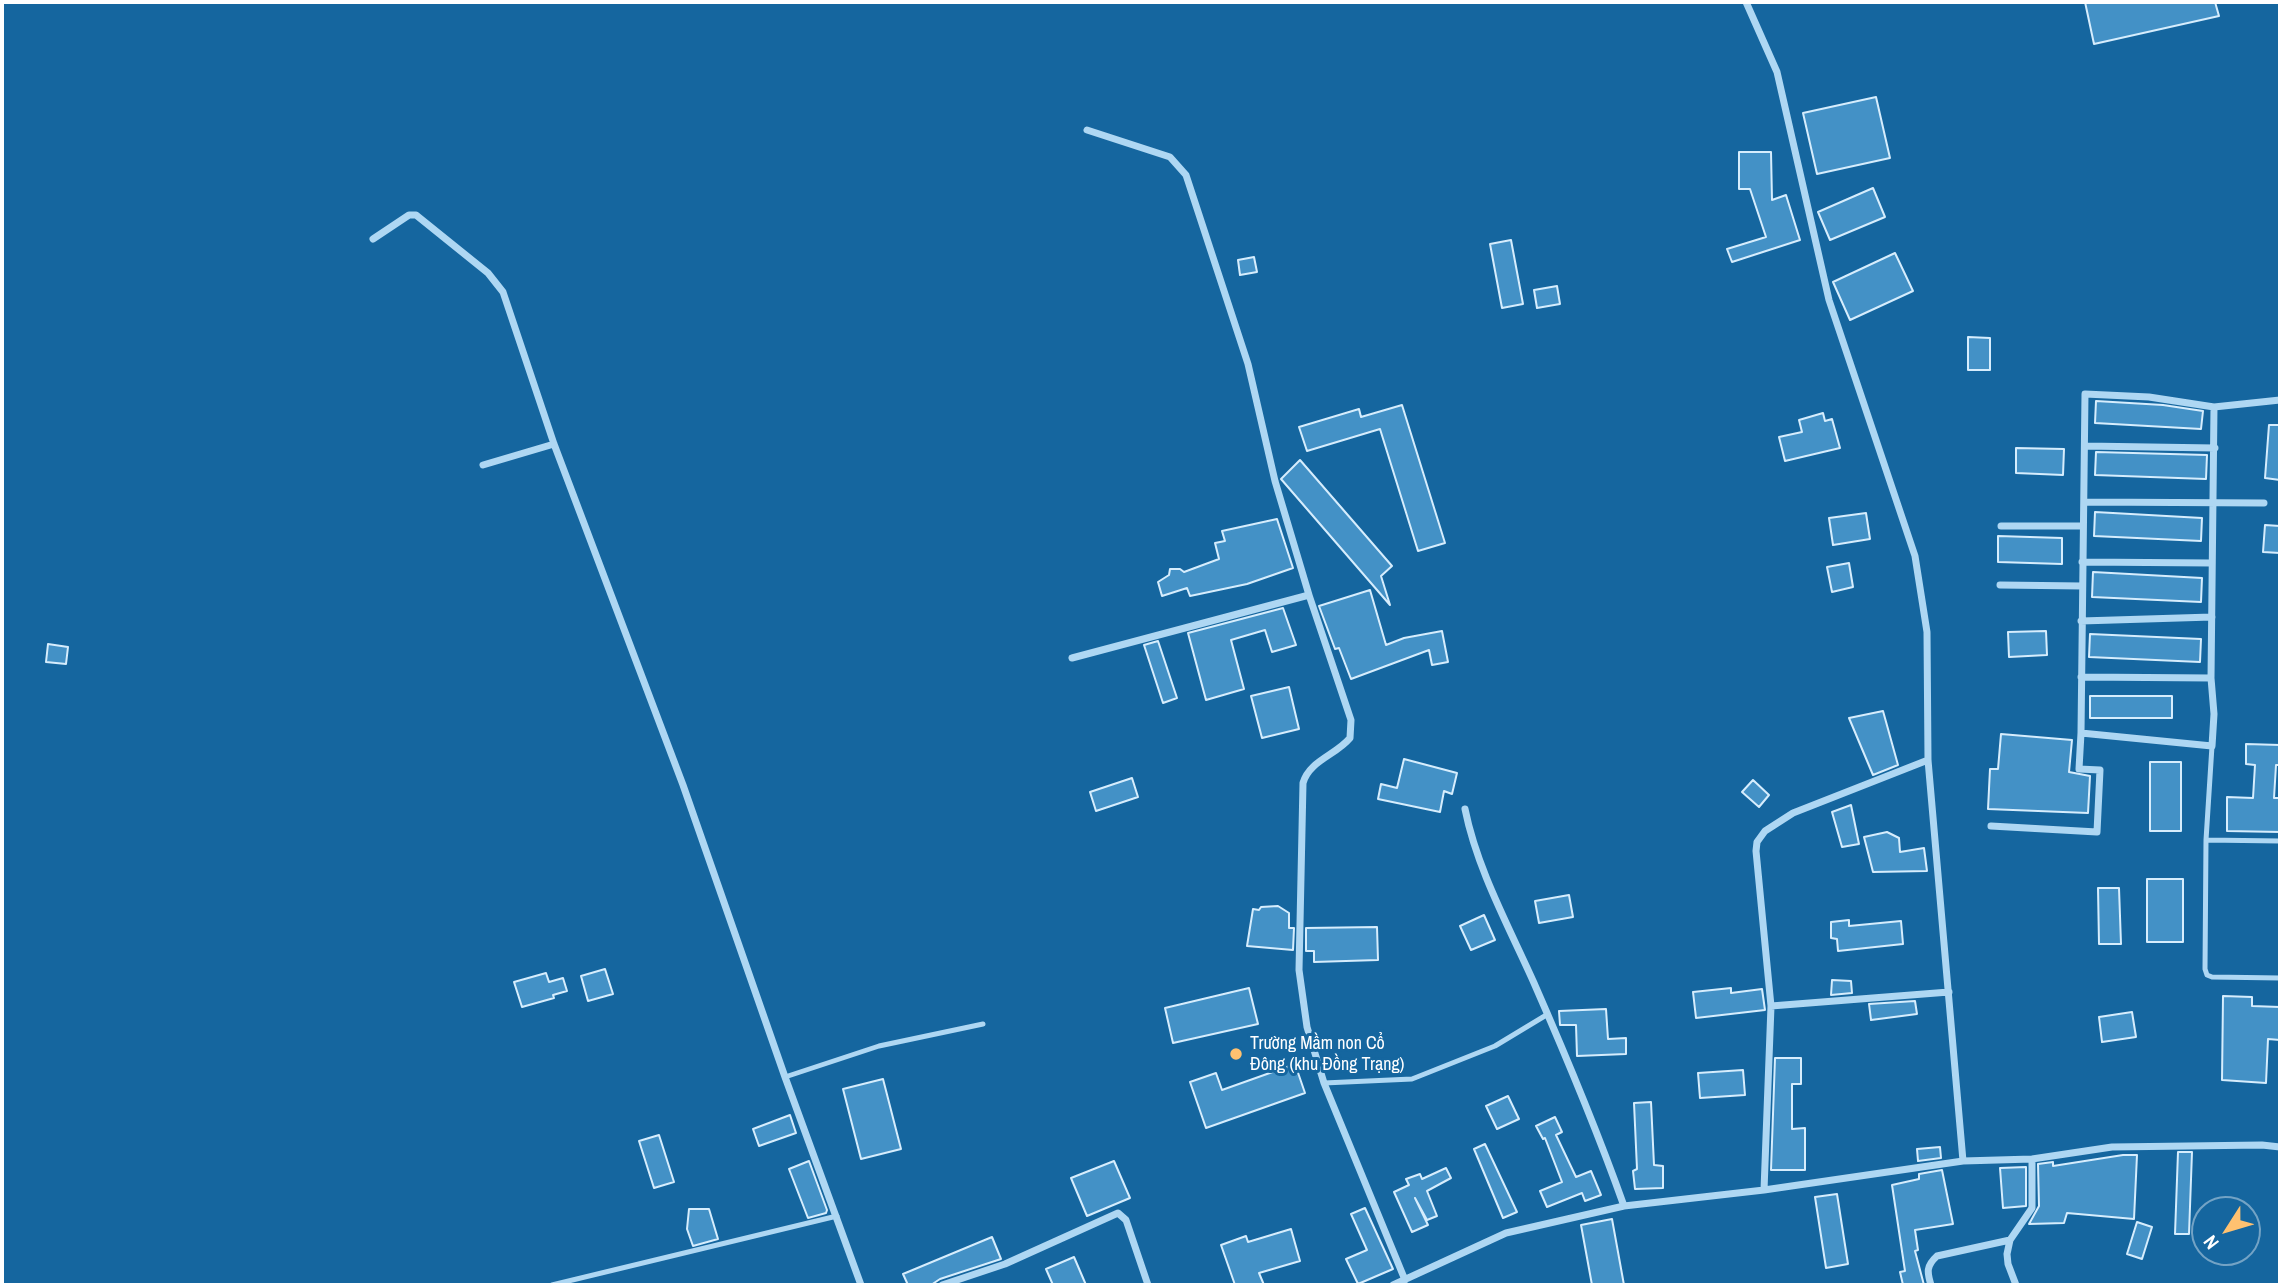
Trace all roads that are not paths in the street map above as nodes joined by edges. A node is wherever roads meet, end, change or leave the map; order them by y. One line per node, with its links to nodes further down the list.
1 (1746, 2): 27 (street)
2 (1087, 130): 19 (street)
3 (373, 239): 6 (street)
4 (2280, 400): 5 (street)
5 (2214, 407): 7 (street); 8 (street)
6 (554, 444): 9 (street); 37 (street)
7 (2085, 446): 8 (street); 10 (street)
8 (2215, 447): 11 (street)
9 (483, 465)
10 (2084, 502): 11 (street); 14 (street)
11 (2213, 503): 12 (street); 16 (street)
12 (2264, 503)
13 (2001, 526): 14 (street)
14 (2083, 526): 15 (street)
15 (2082, 562): 16 (street); 18 (street)
16 (2212, 563): 20 (street)
17 (2000, 585): 18 (street)
18 (2082, 586): 21 (street)
19 (1309, 595): 22 (street); 38 (street)
20 (2212, 617): 21 (street); 24 (street)
21 (2081, 621): 23 (street)
22 (1072, 658)
23 (2081, 677): 24 (street); 25 (street)
24 (2211, 678): 26 (street)
25 (2081, 733): 26 (street); 29 (street)
26 (2212, 746): 30 (lane)
27 (1928, 760): 33 (street); 34 (street)
28 (1465, 809): 35 (street)
29 (1991, 826)
30 (2206, 840): 31 (lane); 32 (lane)
31 (2280, 842)
32 (2280, 978)
33 (1949, 992): 34 (street); 41 (street)
34 (1771, 1006): 42 (street)
35 (1548, 1014): 38 (lane); 43 (street)
36 (983, 1024): 37 (lane)
37 (785, 1077): 44 (street)
38 (1324, 1083): 46 (street)
39 (2280, 1147): 40 (street)
40 (2032, 1159): 41 (street); 45 (street)
41 (1963, 1161): 42 (street)
42 (1764, 1190): 43 (street)
43 (1624, 1206): 46 (street)
44 (836, 1216): 47 (lane); 48 (street)
45 (2010, 1240): 52 (street); 53 (street)
46 (1406, 1282): 51 (street)
47 (552, 1285)
48 (861, 1285)
49 (942, 1285): 50 (street)
50 (1148, 1285)
51 (1393, 1285)
52 (1931, 1285)
53 (2016, 1285)

